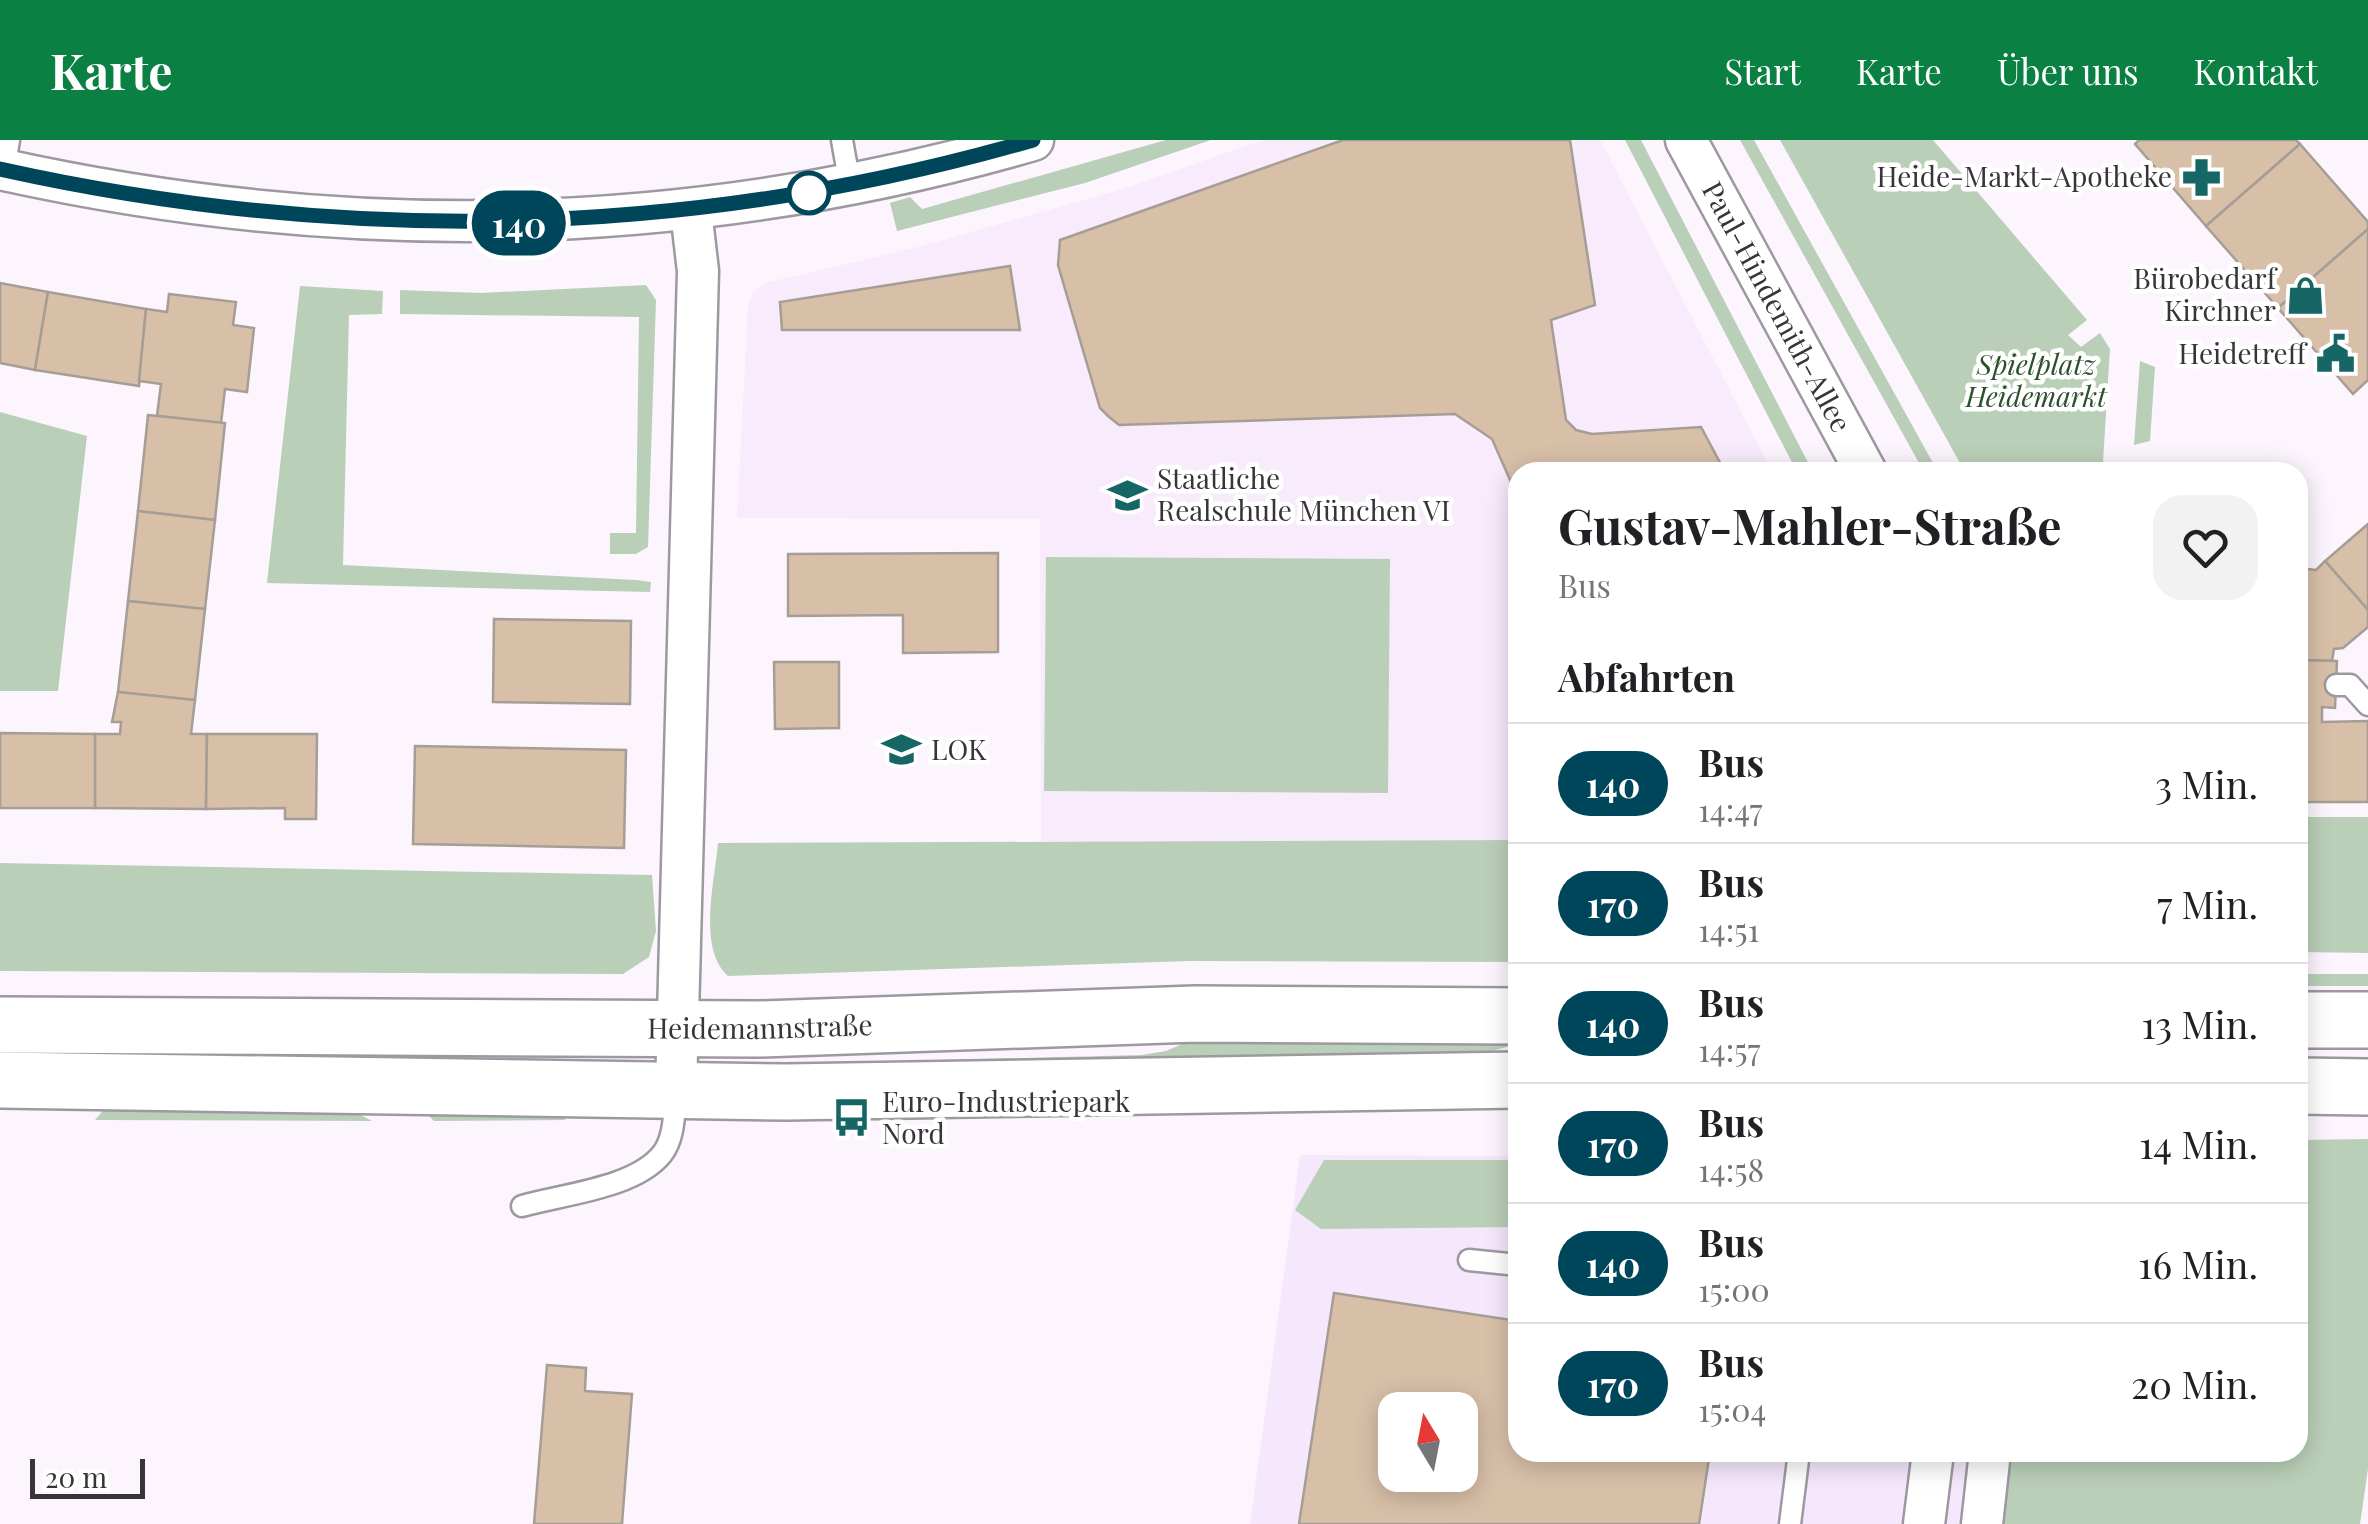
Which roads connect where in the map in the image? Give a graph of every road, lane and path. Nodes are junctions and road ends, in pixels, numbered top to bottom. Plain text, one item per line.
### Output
1 (842, 140) edge
2 (1032, 140) edge
3 (1686, 140) edge
4 (4, 160) edge
5 (850, 185) junction
6 (691, 211) junction
7 (1861, 462) edge
8 (2336, 685) dead end
9 (2368, 705) edge
10 (1508, 1016) edge
11 (2308, 1020) edge
12 (2368, 1020) edge
13 (0, 1025) edge
14 (678, 1028) junction
15 (0, 1080) edge
16 (1508, 1080) edge
17 (2308, 1086) edge
18 (2368, 1087) edge
19 (676, 1090) junction
20 (522, 1206) dead end
21 (1469, 1260) dead end
22 (1508, 1264) edge
23 (1797, 1462) edge
24 (1932, 1462) edge
25 (1989, 1462) edge
26 (1790, 1524) edge
27 (1924, 1524) edge
28 (1982, 1524) edge

1 - 5 lane
2 - 5 street
3 - 7 street, Paul-Hindemith-Allee
4 - 6 street
5 - 6 street
6 - 14 street
8 - 9 lane
10 - 14 main road, Heidemannstraße
11 - 12 main road
13 - 14 main road, Heidemannstraße
14 - 19 street
15 - 19 main road
16 - 19 main road
17 - 18 main road
19 - 20 lane
21 - 22 lane
23 - 26 lane
24 - 27 street
25 - 28 street

